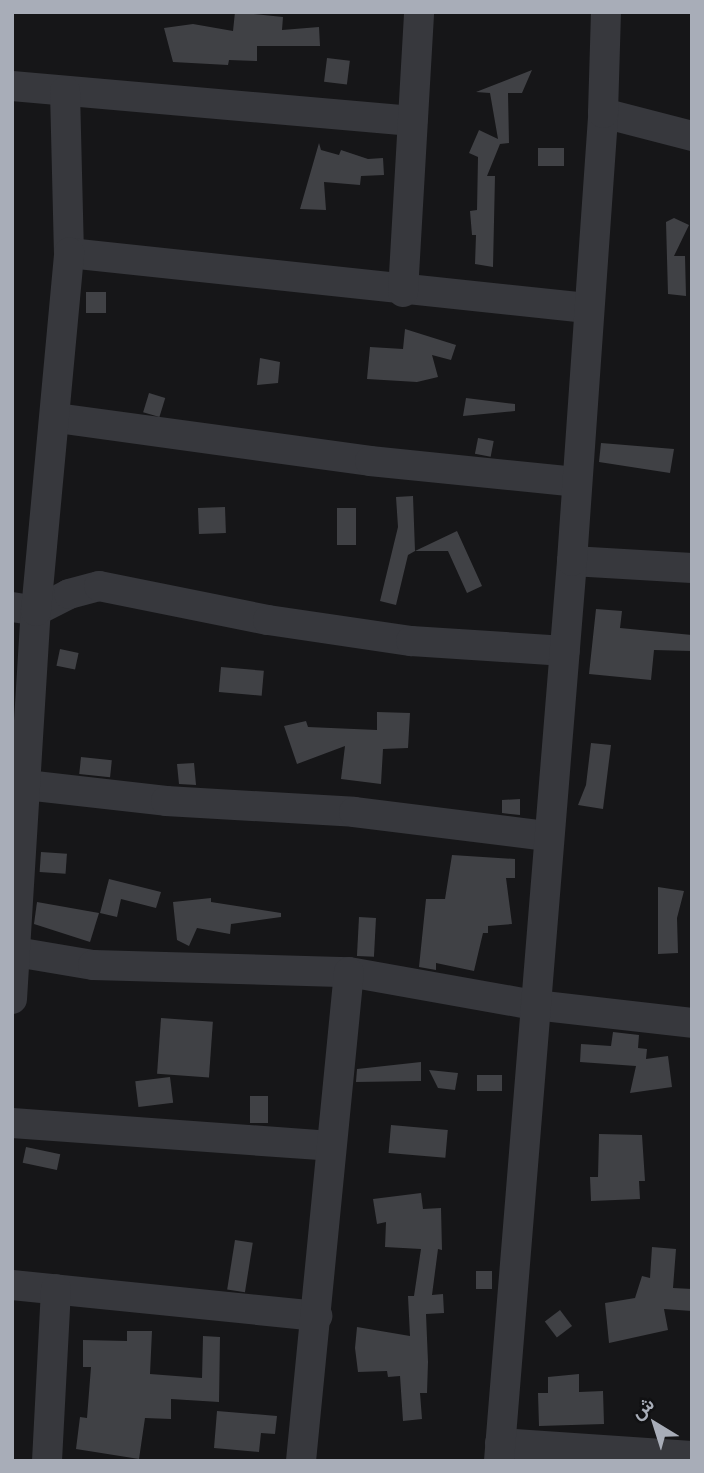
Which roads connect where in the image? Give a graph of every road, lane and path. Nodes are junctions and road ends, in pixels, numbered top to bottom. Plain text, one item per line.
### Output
1 (419, 12) edge
2 (606, 12) edge
3 (12, 86) edge
4 (65, 91) junction
5 (603, 113) junction
6 (412, 121) junction
7 (692, 136) edge
8 (69, 253) junction
9 (403, 292) junction
10 (587, 308) junction
11 (57, 418) junction
12 (576, 482) junction
13 (572, 561) junction
14 (692, 568) edge
15 (24, 609) edge
16 (565, 651) junction
17 (26, 785) junction
18 (546, 836) junction
19 (16, 952) junction
20 (349, 972) junction
21 (12, 999) edge
22 (535, 1005) junction
23 (692, 1023) edge
24 (12, 1123) edge
25 (331, 1146) junction
26 (12, 1285) edge
27 (56, 1289) junction
28 (317, 1315) junction
29 (500, 1452) edge
30 (692, 1456) edge
31 (47, 1461) edge
32 (301, 1461) edge

1 - 6 street
2 - 5 street
3 - 4 street
4 - 6 street
4 - 8 street
5 - 7 street
5 - 10 street
6 - 9 street
8 - 9 street
8 - 11 street
9 - 10 street
10 - 12 street
11 - 12 street
11 - 15 street
12 - 13 street
13 - 14 street
13 - 16 street
15 - 16 street
15 - 17 street
16 - 18 street
17 - 18 street
17 - 19 street
18 - 22 street
19 - 20 street
19 - 21 street
20 - 22 street
20 - 25 street
22 - 23 street
22 - 29 street
24 - 25 street
25 - 28 street
26 - 27 street
27 - 28 street
27 - 31 street
28 - 32 street
29 - 30 street

